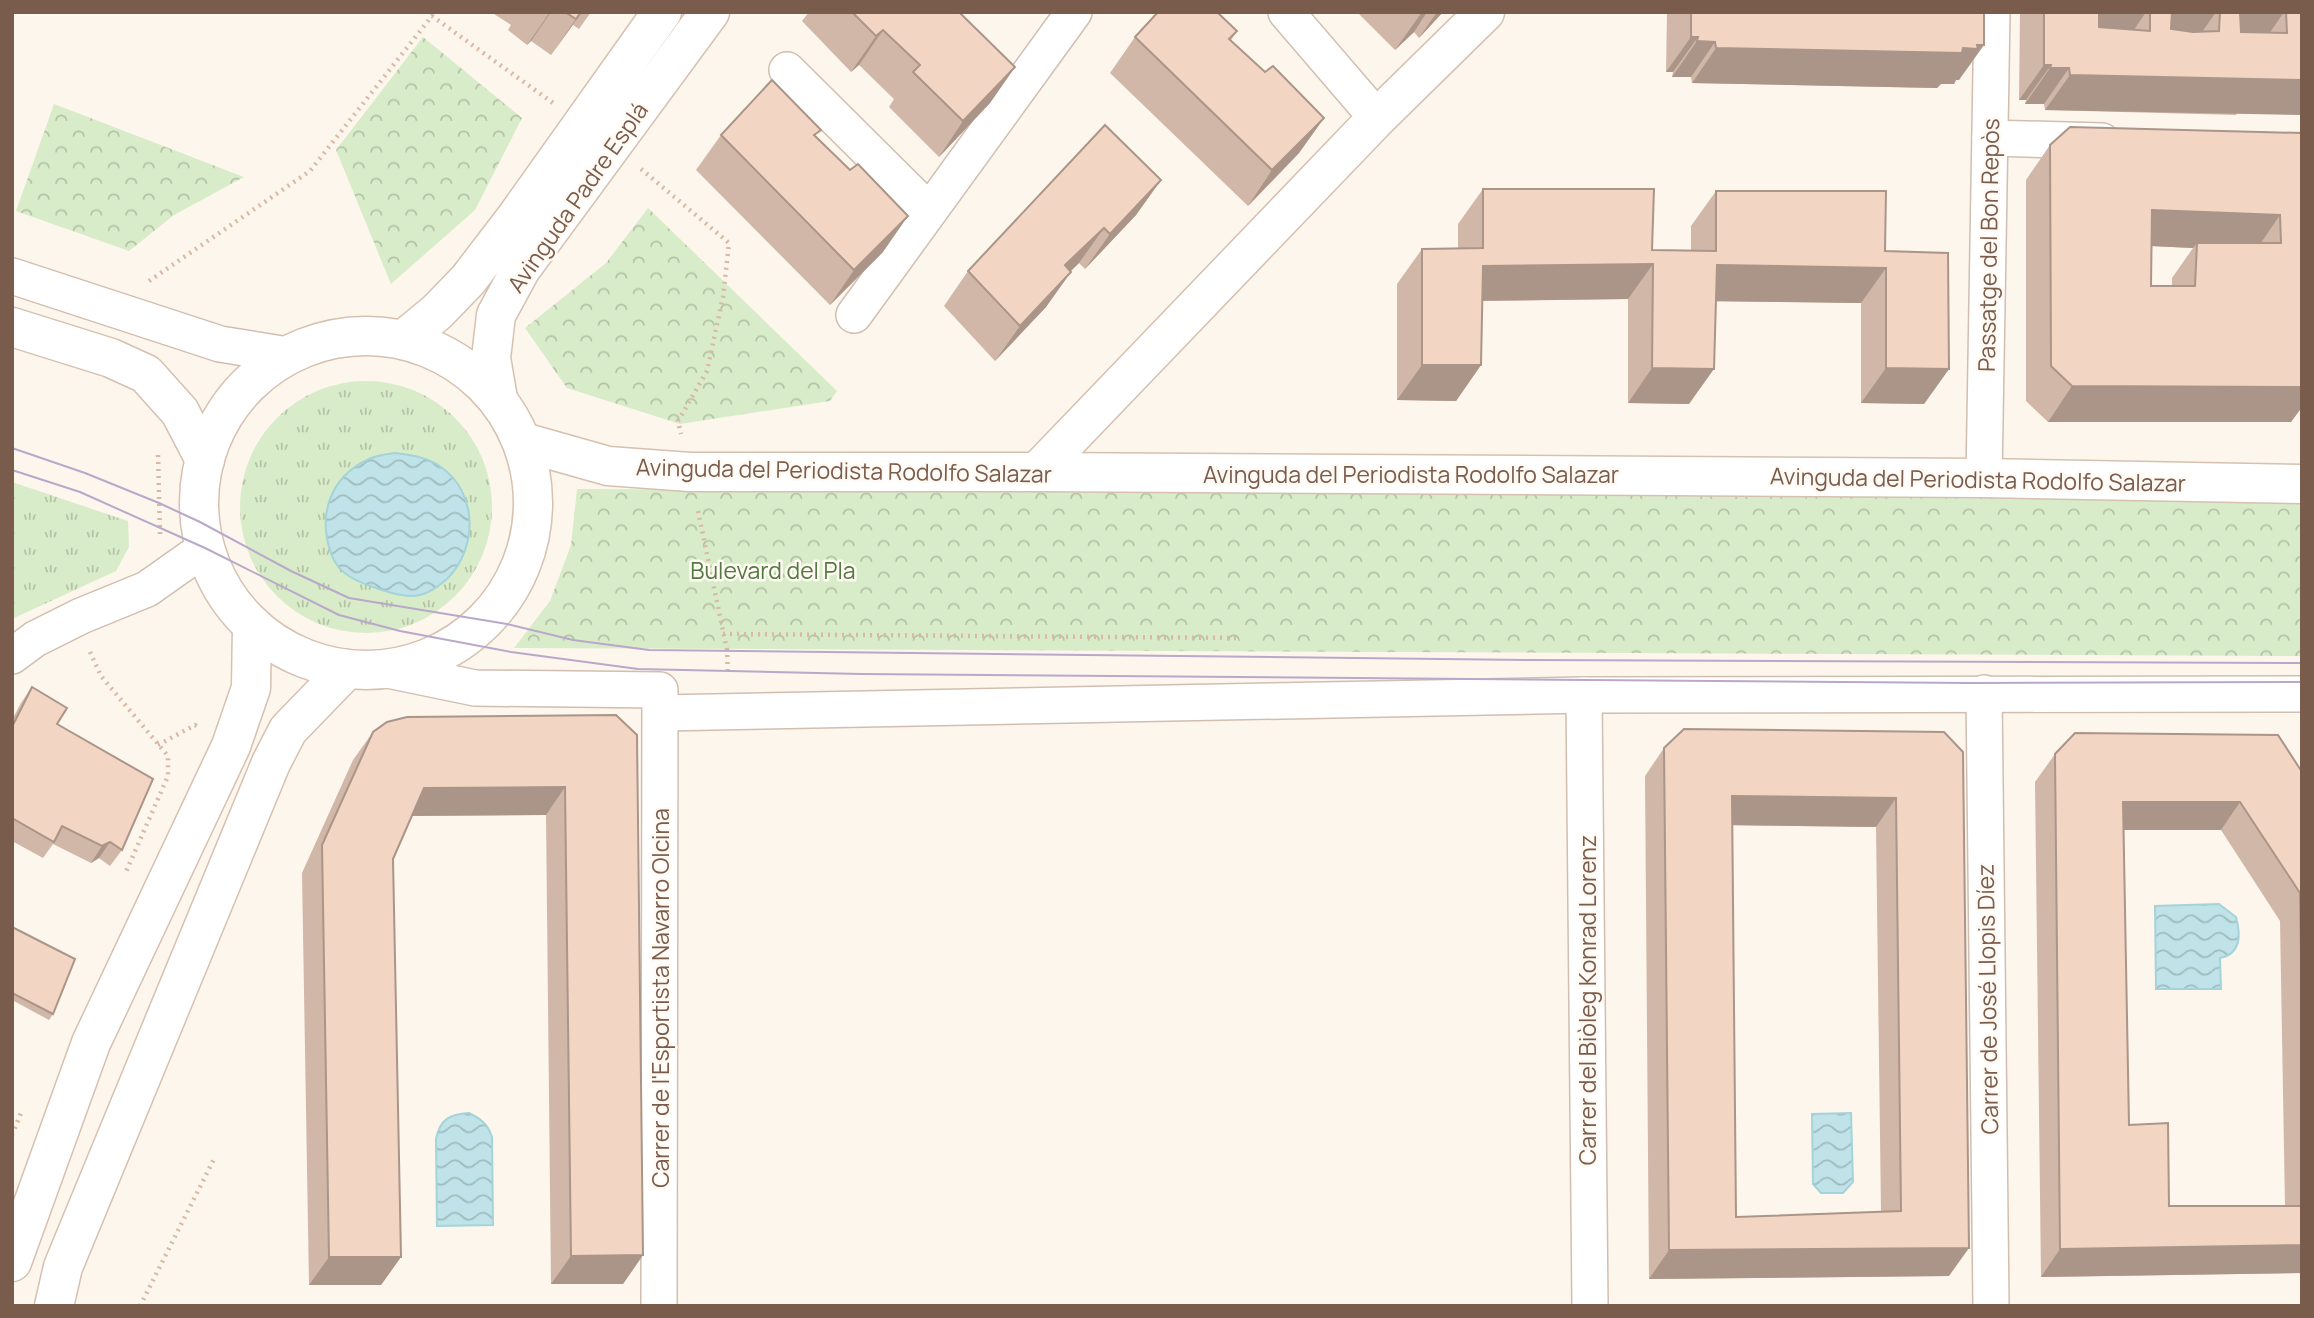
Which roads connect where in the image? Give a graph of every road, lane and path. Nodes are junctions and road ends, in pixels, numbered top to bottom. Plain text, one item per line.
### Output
1 (662, 12) edge
2 (710, 12) edge
3 (1074, 12) edge
4 (1286, 12) edge
5 (1485, 12) edge
6 (1992, 12) edge
7 (787, 70) dead end
8 (1377, 118) junction
9 (598, 134) junction
10 (1990, 138) junction
11 (2139, 141) edge
12 (929, 211) junction
13 (12, 276) edge
14 (128, 314) junction
15 (854, 315) edge
16 (12, 327) edge
17 (403, 340) junction
18 (288, 355) junction
19 (498, 399) junction
20 (523, 442) junction
21 (154, 447) dead end
22 (205, 460) junction
23 (690, 472) junction
24 (1037, 472) junction
25 (1984, 478) junction
26 (2302, 484) edge
27 (161, 544) dead end
28 (205, 548) junction
29 (81, 616) junction
30 (252, 625) junction
31 (723, 634) junction
32 (1240, 638) dead end
33 (12, 656) edge
34 (365, 669) junction
35 (728, 681) dead end
36 (1984, 693) junction
37 (2302, 694) edge
38 (1584, 695) junction
39 (661, 701) junction
40 (123, 878) edge
41 (22, 1111) dead end
42 (12, 1135) edge
43 (214, 1159) dead end
44 (12, 1262) edge
45 (54, 1306) edge
46 (140, 1306) edge
47 (659, 1306) edge
48 (1590, 1306) edge
49 (1991, 1306) edge

1 - 9 street, Avinguda Padre Esplá
2 - 9 street, Avinguda Padre Esplá
3 - 12 street
4 - 8 street
5 - 8 street
6 - 10 street, Passatge del Bon Repòs
7 - 12 street
8 - 24 street
9 - 14 path
9 - 17 street, Avinguda Padre Esplá
9 - 19 street, Avinguda Padre Esplá
9 - 23 path
10 - 11 street
10 - 25 street, Passatge del Bon Repòs
12 - 15 street
13 - 14 street
14 - 18 street
16 - 22 street
17 - 18 street
17 - 19 street
18 - 22 street
19 - 20 street
20 - 23 street, Avinguda del Periodista Rodolfo Salazar
20 - 34 street
21 - 27 path
22 - 28 street
23 - 24 street, Avinguda del Periodista Rodolfo Salazar
23 - 31 path
24 - 25 street, Avinguda del Periodista Rodolfo Salazar
25 - 26 street, Avinguda del Periodista Rodolfo Salazar
28 - 29 street
28 - 30 street
29 - 33 street
29 - 40 path
30 - 34 street
30 - 44 street
31 - 32 path
31 - 35 path
34 - 39 street
34 - 45 street
36 - 37 street
36 - 38 street
36 - 49 street, Carrer de José Llopis Díez
38 - 39 street
38 - 48 street, Carrer del Biòleg Konrad Lorenz
39 - 47 street, Carrer de l'Esportista Navarro Olcina
41 - 42 path
43 - 46 path

